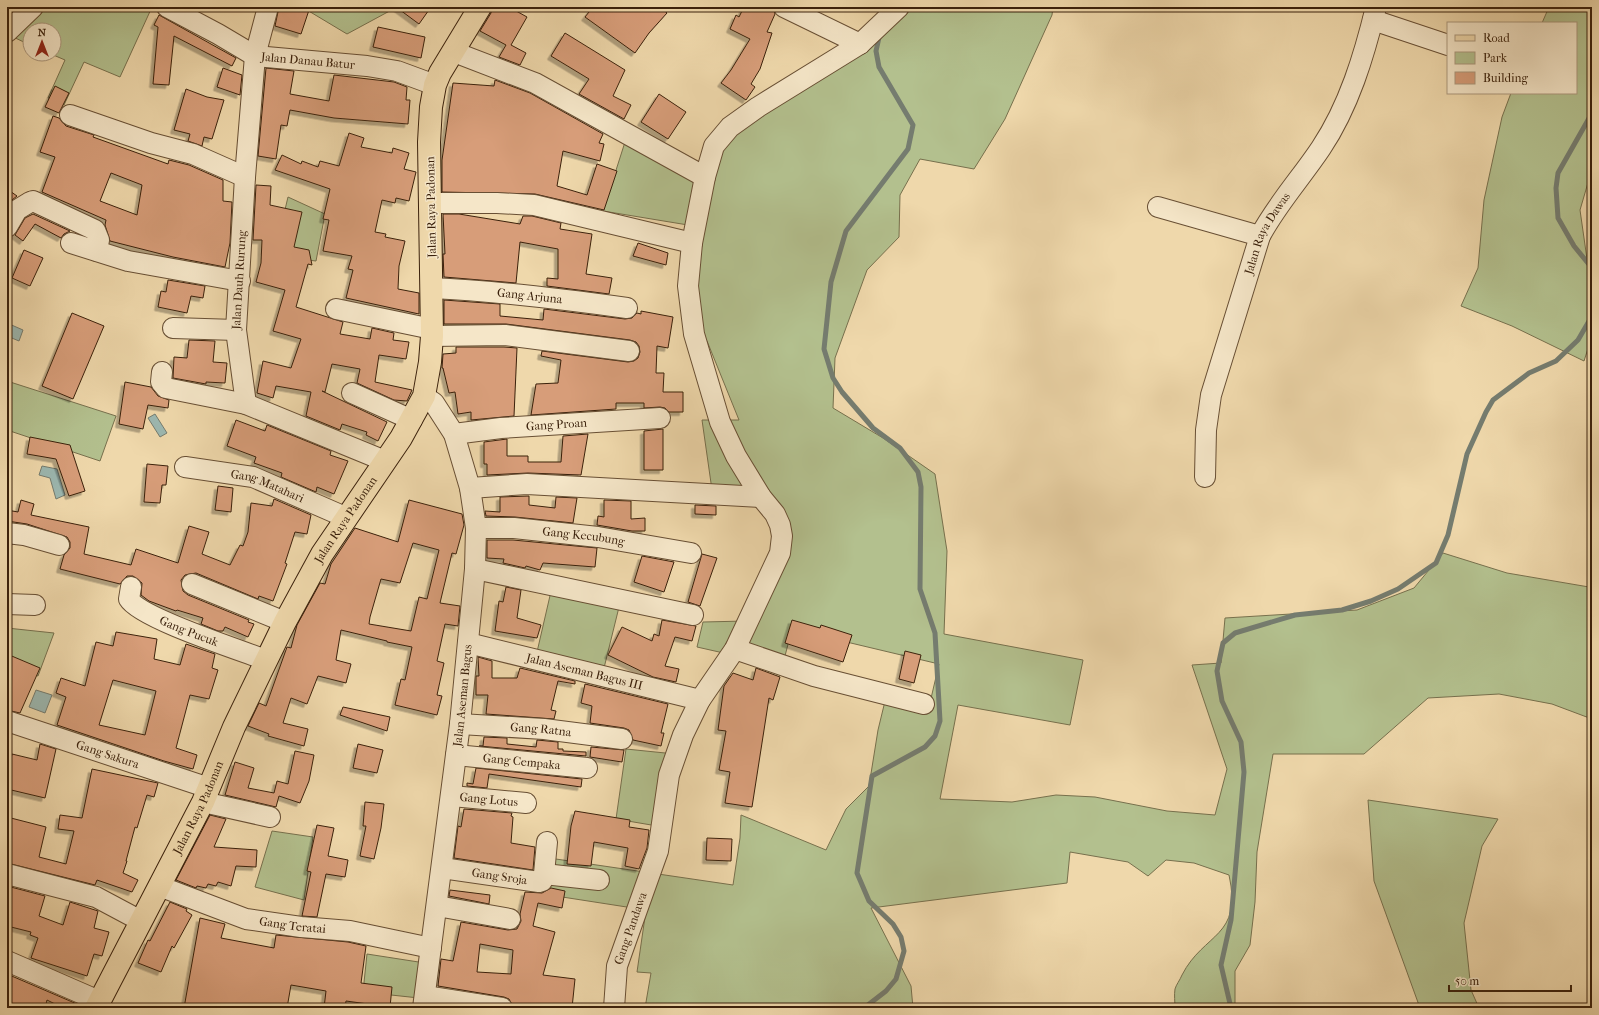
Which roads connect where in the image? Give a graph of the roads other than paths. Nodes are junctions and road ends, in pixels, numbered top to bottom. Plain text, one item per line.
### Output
1 (34, 7) edge
2 (167, 7) edge
3 (268, 7) edge
4 (480, 7) edge
5 (784, 7) edge
6 (899, 7) edge
7 (1375, 13) edge
8 (7, 32) edge
9 (860, 44) junction
10 (1447, 45) edge
11 (454, 52) junction
12 (256, 56) junction
13 (435, 85) junction
14 (70, 115) dead end
15 (245, 177) junction
16 (705, 177) junction
17 (431, 203) junction
18 (1158, 207) dead end
19 (7, 226) edge
20 (1260, 236) junction
21 (71, 243) dead end
22 (692, 243) junction
23 (97, 251) junction
24 (240, 281) junction
25 (432, 288) junction
26 (627, 308) dead end
27 (336, 309) dead end
28 (173, 328) dead end
29 (236, 330) junction
30 (432, 332) junction
31 (629, 351) dead end
32 (162, 372) dead end
33 (352, 393) dead end
34 (424, 396) junction
35 (246, 404) junction
36 (660, 418) dead end
37 (412, 420) junction
38 (454, 434) junction
39 (385, 461) junction
40 (185, 467) dead end
41 (1205, 477) dead end
42 (470, 488) junction
43 (761, 497) junction
44 (345, 517) junction
45 (476, 528) junction
46 (7, 533) edge
47 (59, 545) dead end
48 (691, 553) dead end
49 (476, 569) junction
50 (192, 584) dead end
51 (131, 587) dead end
52 (7, 604) edge
53 (35, 605) dead end
54 (693, 615) dead end
55 (285, 622) junction
56 (468, 643) junction
57 (735, 649) junction
58 (266, 660) junction
59 (700, 700) junction
60 (924, 704) dead end
61 (7, 721) edge
62 (460, 724) junction
63 (622, 739) dead end
64 (456, 755) junction
65 (588, 768) dead end
66 (206, 795) junction
67 (452, 796) junction
68 (526, 804) dead end
69 (270, 817) dead end
70 (547, 842) dead end
71 (442, 868) junction
72 (7, 874) edge
73 (544, 874) junction
74 (599, 880) dead end
75 (159, 886) junction
76 (437, 906) junction
77 (510, 919) dead end
78 (141, 921) junction
79 (431, 948) junction
80 (7, 961) edge
81 (424, 1002) edge
82 (98, 1004) edge
83 (502, 1008) edge
84 (614, 1008) edge

1 - 8 street
2 - 12 street, Jalan Danau Batur
3 - 12 street, Jalan Dauh Rurung
4 - 11 main road, Jalan Raya Padonan
5 - 9 street
6 - 9 street, Gang Pandawa
7 - 10 street
7 - 20 street, Jalan Raya Dawas
9 - 16 street, Gang Pandawa
11 - 13 main road, Jalan Raya Padonan
11 - 16 street
12 - 13 street, Jalan Danau Batur
12 - 15 street, Jalan Dauh Rurung
13 - 17 main road, Jalan Raya Padonan
14 - 15 street
15 - 24 street, Jalan Dauh Rurung
16 - 22 street, Gang Pandawa
17 - 22 street
17 - 25 main road, Jalan Raya Padonan
18 - 20 street
19 - 23 street
20 - 41 street, Jalan Raya Dawas
21 - 23 street
22 - 43 street, Gang Pandawa
23 - 24 street
24 - 29 street, Jalan Dauh Rurung
25 - 26 street, Gang Arjuna
25 - 30 main road, Jalan Raya Padonan
27 - 30 street
28 - 29 street
29 - 35 street, Jalan Dauh Rurung
30 - 31 street
30 - 34 main road, Jalan Raya Padonan
32 - 35 street
33 - 37 street
34 - 37 main road, Jalan Raya Padonan
34 - 38 street, Jalan Aseman Bagus
35 - 39 street
36 - 38 street, Gang Proan
37 - 39 main road, Jalan Raya Padonan
38 - 42 street, Jalan Aseman Bagus
39 - 44 main road, Jalan Raya Padonan
40 - 44 street, Gang Matahari
42 - 43 street
42 - 45 street, Jalan Aseman Bagus
43 - 57 street, Gang Pandawa
44 - 55 main road, Jalan Raya Padonan
45 - 48 street, Gang Kecubung
45 - 49 street, Jalan Aseman Bagus
46 - 47 street
49 - 54 street
49 - 56 street, Jalan Aseman Bagus
50 - 55 street
51 - 58 street, Gang Pucuk
52 - 53 street
55 - 58 main road, Jalan Raya Padonan
56 - 59 street, Jalan Aseman Bagus III
56 - 62 street, Jalan Aseman Bagus
57 - 59 street, Gang Pandawa
57 - 60 street
58 - 66 main road, Jalan Raya Padonan
59 - 84 street, Gang Pandawa
61 - 66 street, Gang Sakura
62 - 63 street, Gang Ratna
62 - 64 street, Jalan Aseman Bagus
64 - 65 street, Gang Cempaka
64 - 67 street, Jalan Aseman Bagus
66 - 69 street, Gang Sakura
66 - 75 main road, Jalan Raya Padonan
67 - 68 street, Gang Lotus
67 - 71 street, Jalan Aseman Bagus
70 - 73 street, Gang Sroja
71 - 73 street, Gang Sroja
71 - 76 street, Jalan Aseman Bagus
72 - 78 street
73 - 74 street
75 - 78 main road, Jalan Raya Padonan
75 - 79 street, Gang Teratai
76 - 77 street
76 - 79 street, Jalan Aseman Bagus
78 - 82 main road, Jalan Raya Padonan
79 - 81 street, Jalan Aseman Bagus
80 - 82 street
81 - 83 street

